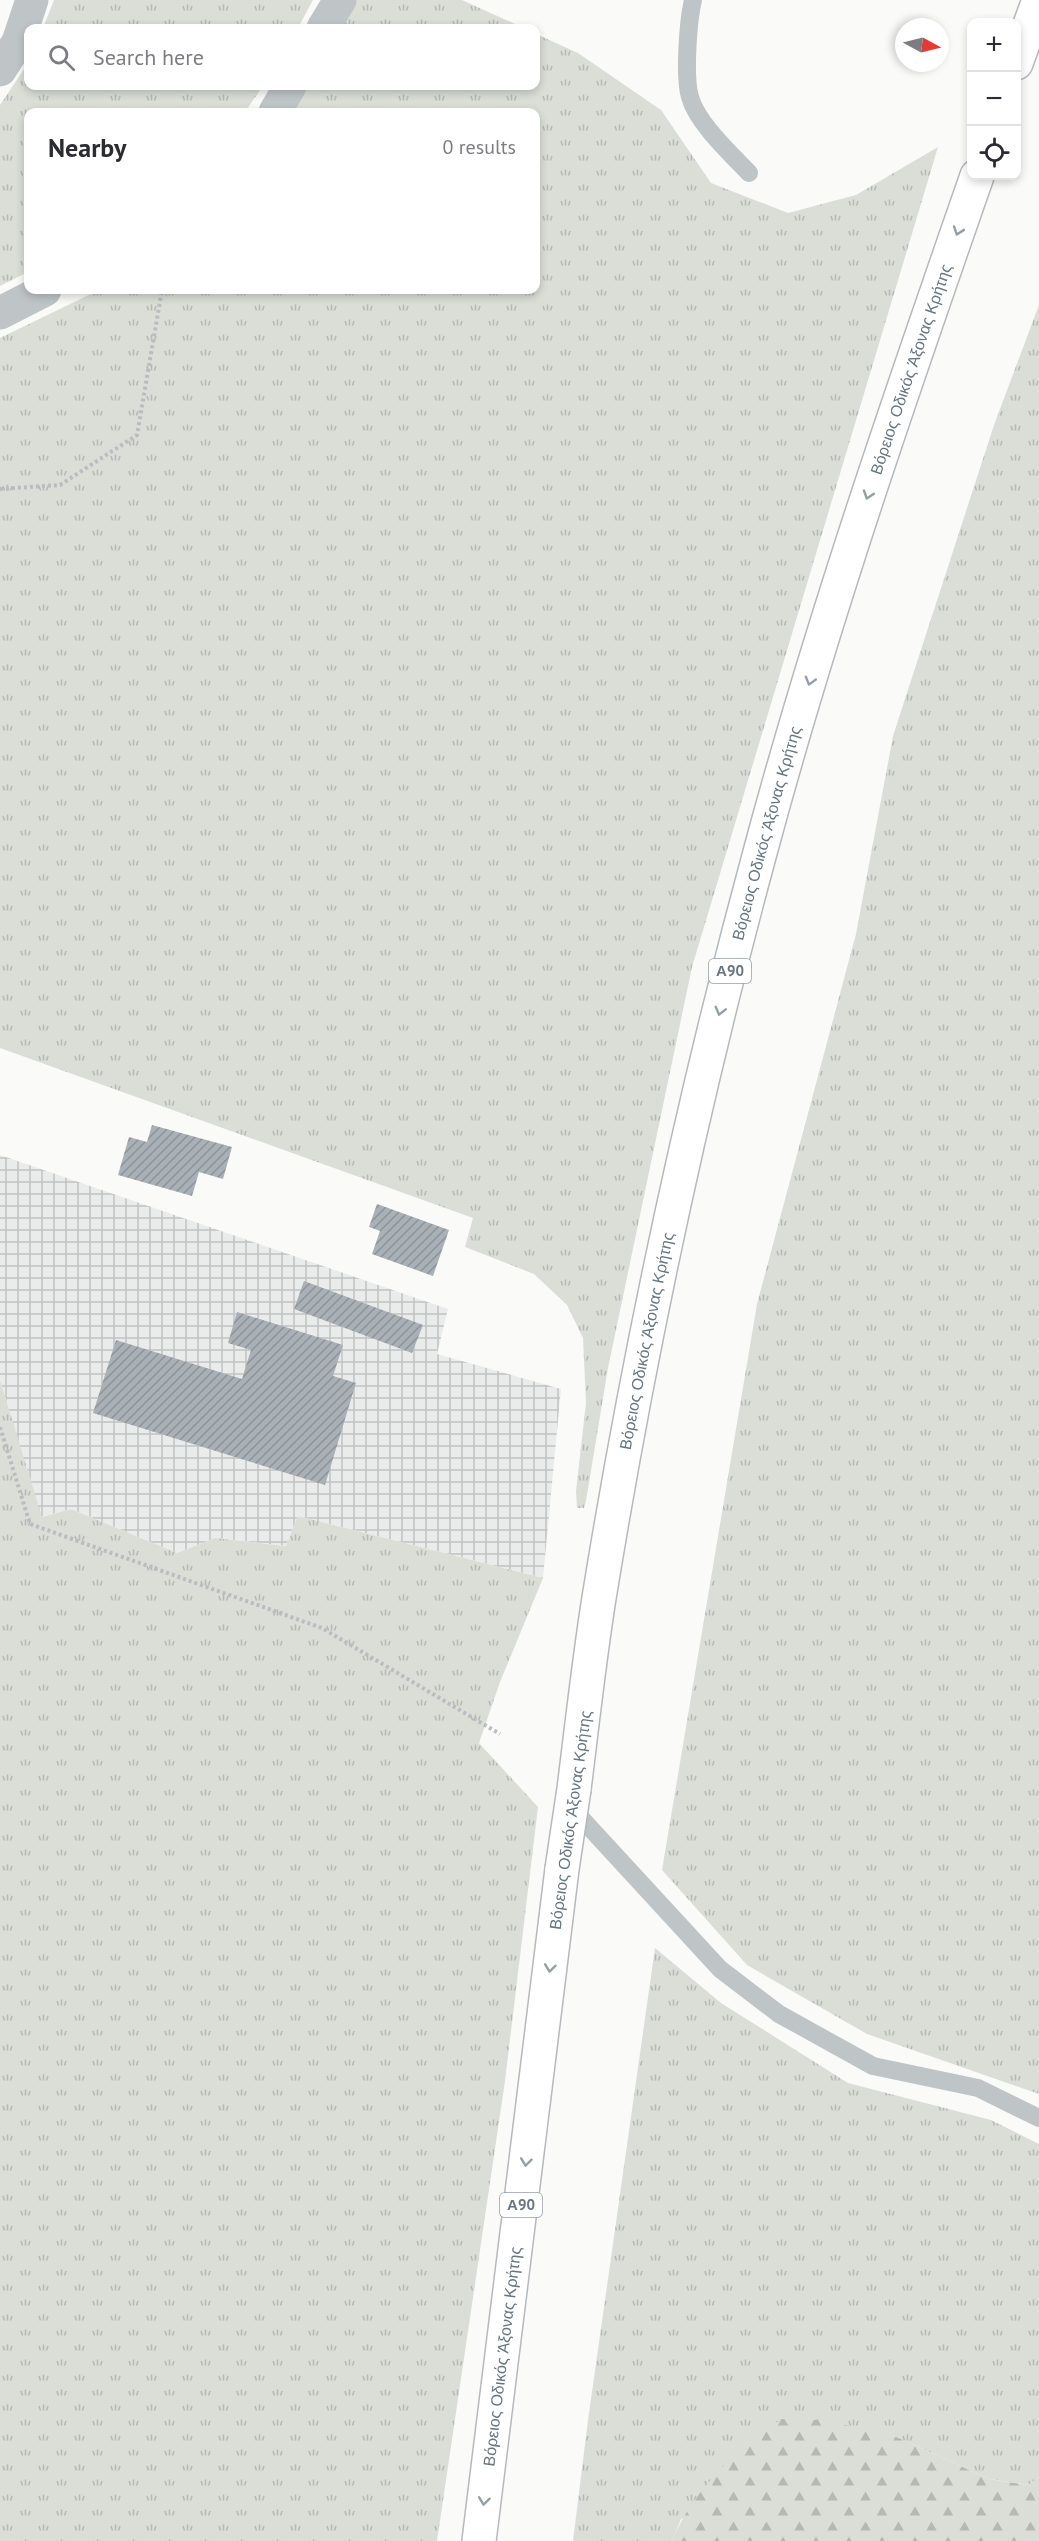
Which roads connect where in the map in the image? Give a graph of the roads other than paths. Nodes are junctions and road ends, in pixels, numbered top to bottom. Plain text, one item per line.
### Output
1 (32, 0) edge
2 (340, 0) edge
3 (693, 0) edge
4 (1039, 0) edge
5 (325, 24) edge
6 (1021, 52) edge
7 (0, 70) edge
8 (288, 90) edge
9 (277, 108) edge
10 (749, 173) dead end
11 (976, 180) edge
12 (37, 294) edge
13 (0, 313) edge
14 (569, 1794) junction
15 (1039, 2118) edge
16 (479, 2541) edge

1 - 7 street
2 - 5 street
3 - 10 lane
4 - 6 highway
8 - 9 street
11 -> 14 highway, Βόρειος Οδικός Άξονας Κρήτης / Α90
12 - 13 street
14 - 15 lane
14 -> 16 highway, Βόρειος Οδικός Άξονας Κρήτης / Α90, bridge

